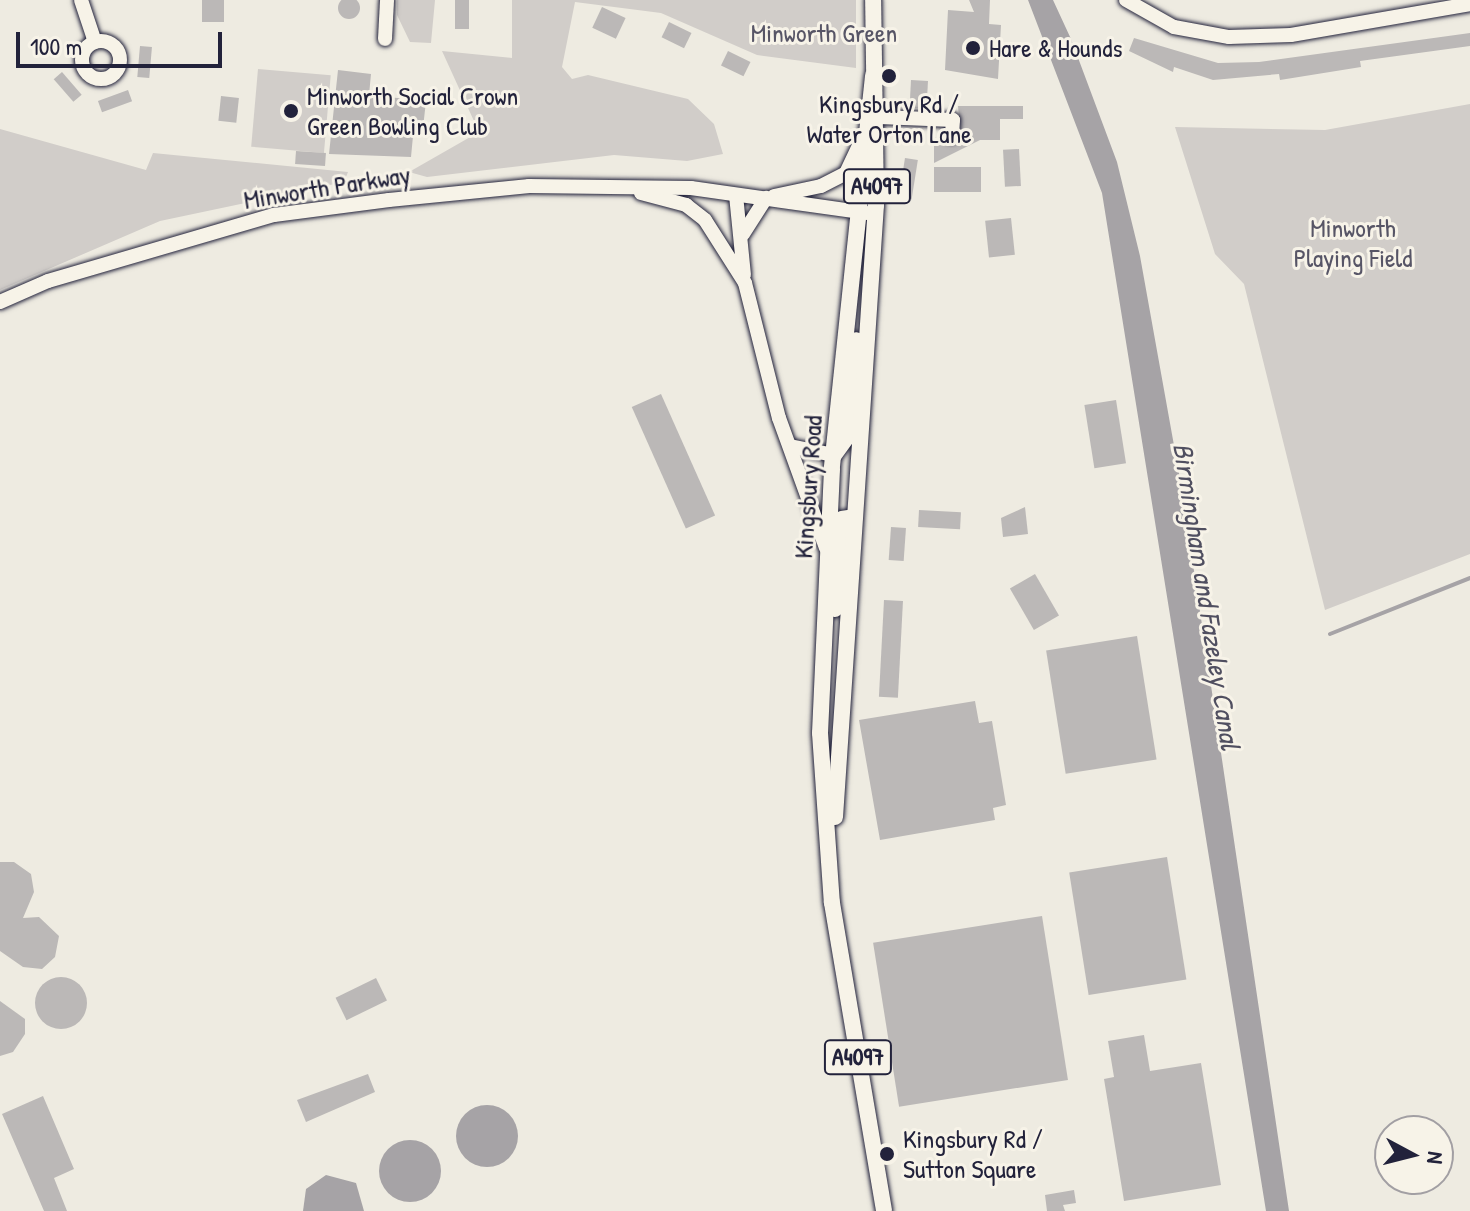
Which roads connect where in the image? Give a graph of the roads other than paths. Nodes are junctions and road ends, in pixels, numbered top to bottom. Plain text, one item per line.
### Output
1 (81, 0) edge
2 (387, 0) edge
3 (873, 0) edge
4 (1126, 0) edge
5 (1470, 4) edge
6 (385, 39) dead end
7 (95, 42) dead end
8 (873, 76) junction
9 (879, 117) junction
10 (864, 135) junction
11 (952, 136) dead end
12 (625, 188) junction
13 (736, 195) junction
14 (766, 198) junction
15 (857, 211) junction
16 (876, 214) junction
17 (741, 241) junction
18 (745, 283) junction
19 (870, 296) junction
20 (0, 302) edge
21 (790, 446) junction
22 (834, 455) junction
23 (831, 487) junction
24 (855, 517) junction
25 (827, 551) junction
26 (820, 733) junction
27 (832, 903) junction
28 (884, 1211) edge

1 - 7 street
2 - 6 street
3 - 8 main road, Kingsbury Road / A4097
4 - 5 street
8 - 9 main road, Kingsbury Road / A4097
8 - 10 main road, Kingsbury Road / A4097
9 - 11 street
9 - 16 main road, Kingsbury Road / A4097
10 - 14 street, Minworth Parkway
10 - 15 main road, Kingsbury Road / A4097
12 - 13 street, Minworth Parkway
12 - 18 street, Minworth Parkway
12 - 20 street, Minworth Parkway
13 - 14 street, Minworth Parkway
13 - 17 street
14 - 15 street, Minworth Parkway
14 - 17 street
15 - 16 street, Minworth Parkway
15 - 22 main road, Kingsbury Road / A4097
16 - 19 main road, Kingsbury Road / A4097
17 - 18 street
18 - 21 street, Minworth Parkway
19 - 22 main road
19 - 24 main road, Kingsbury Road / A4097
21 - 22 street
21 - 25 street, Minworth Parkway
22 - 23 main road, Kingsbury Road / A4097
23 - 24 main road
23 - 25 main road, Kingsbury Road / A4097
24 - 26 main road
24 - 27 main road, Kingsbury Road / A4097
25 - 26 main road, Kingsbury Road / A4097
26 - 27 main road, Kingsbury Road / A4097
27 - 28 main road, Kingsbury Road / A4097

